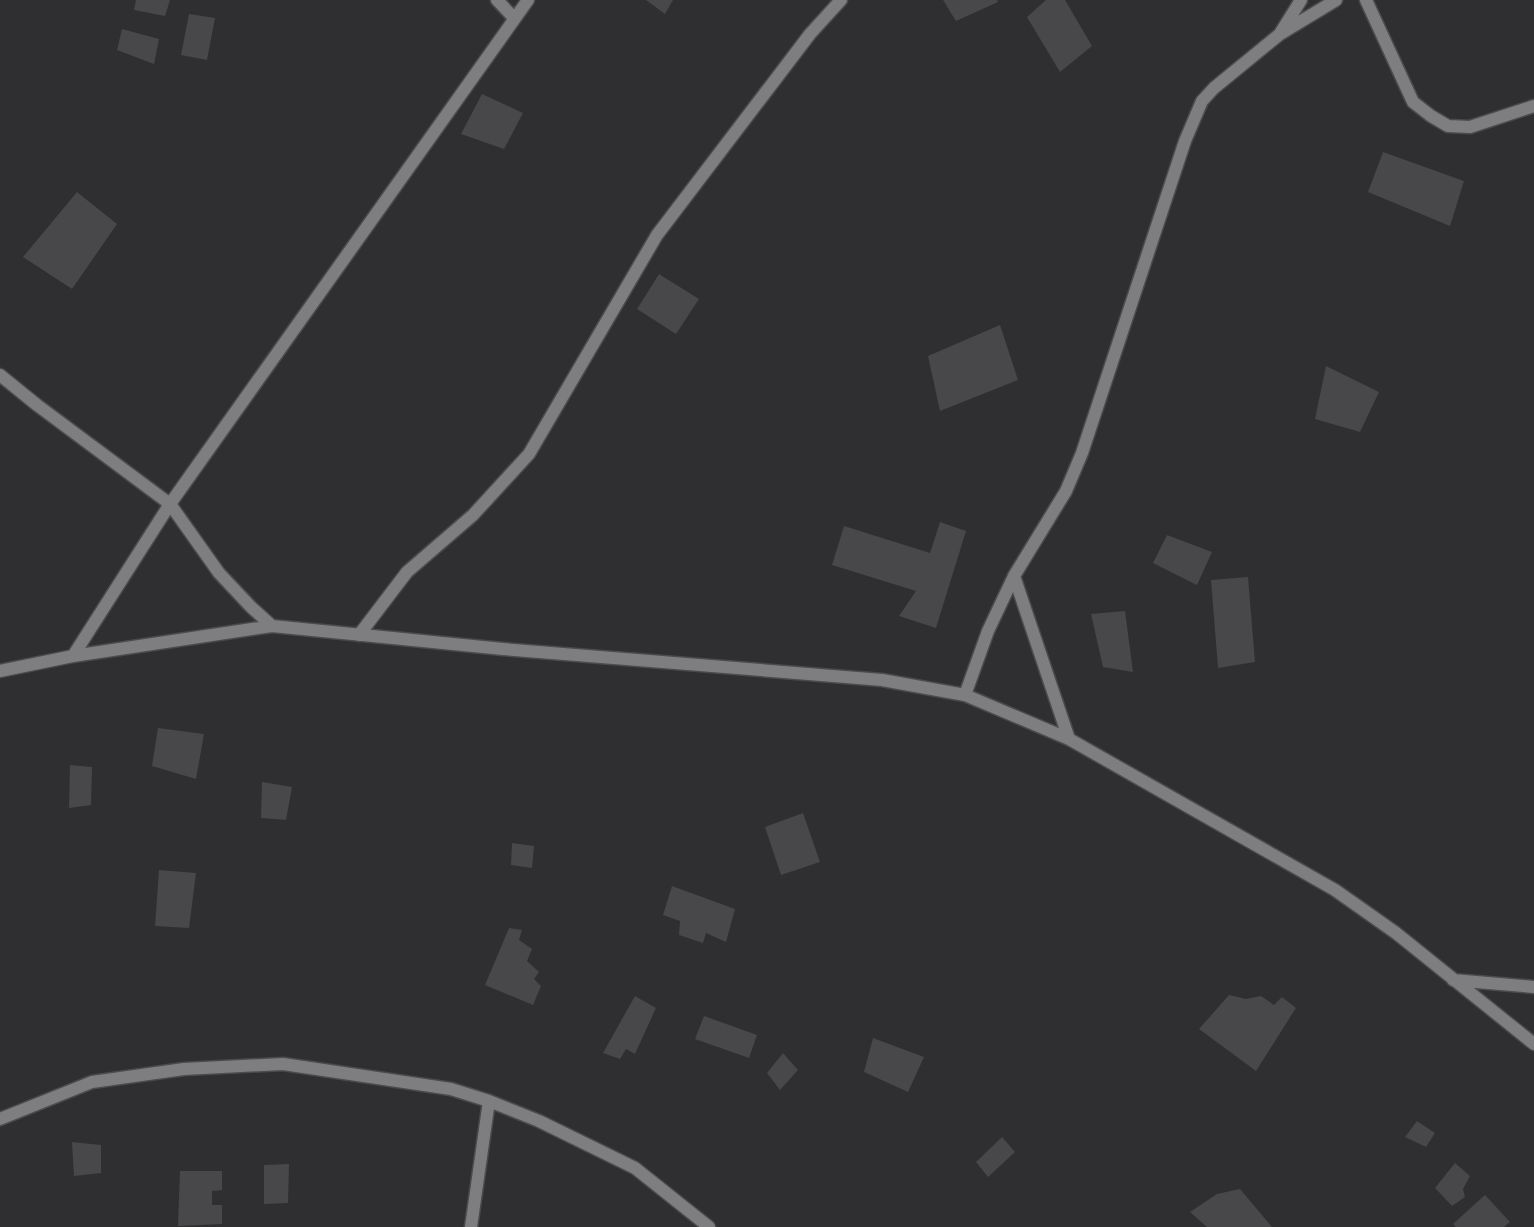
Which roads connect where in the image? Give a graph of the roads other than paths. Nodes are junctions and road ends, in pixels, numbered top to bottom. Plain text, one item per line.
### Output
1 (498, 0) edge
2 (528, 0) edge
3 (841, 0) edge
4 (1301, 0) edge
5 (1336, 0) edge
6 (1366, 0) edge
7 (514, 18) junction
8 (1280, 34) junction
9 (1534, 106) edge
10 (0, 375) edge
11 (170, 504) junction
12 (1014, 576) junction
13 (272, 626) junction
14 (359, 635) junction
15 (73, 656) junction
16 (0, 671) edge
17 (964, 695) junction
18 (1069, 739) junction
19 (1453, 980) junction
20 (1534, 987) edge
21 (1534, 1044) edge
22 (489, 1102) junction
23 (0, 1119) edge
24 (699, 1222) edge
25 (471, 1227) edge
26 (709, 1227) edge

1 - 7 street
2 - 7 street
3 - 14 street
4 - 8 street
5 - 8 street
6 - 9 street
7 - 11 street
8 - 12 street
10 - 11 street
11 - 13 street
11 - 15 street
12 - 17 street
12 - 18 street
13 - 14 street
13 - 15 street
14 - 17 street
15 - 16 street
17 - 18 street
18 - 19 street
19 - 20 street
19 - 21 street
22 - 23 street
22 - 24 street
22 - 25 street
24 - 26 street

